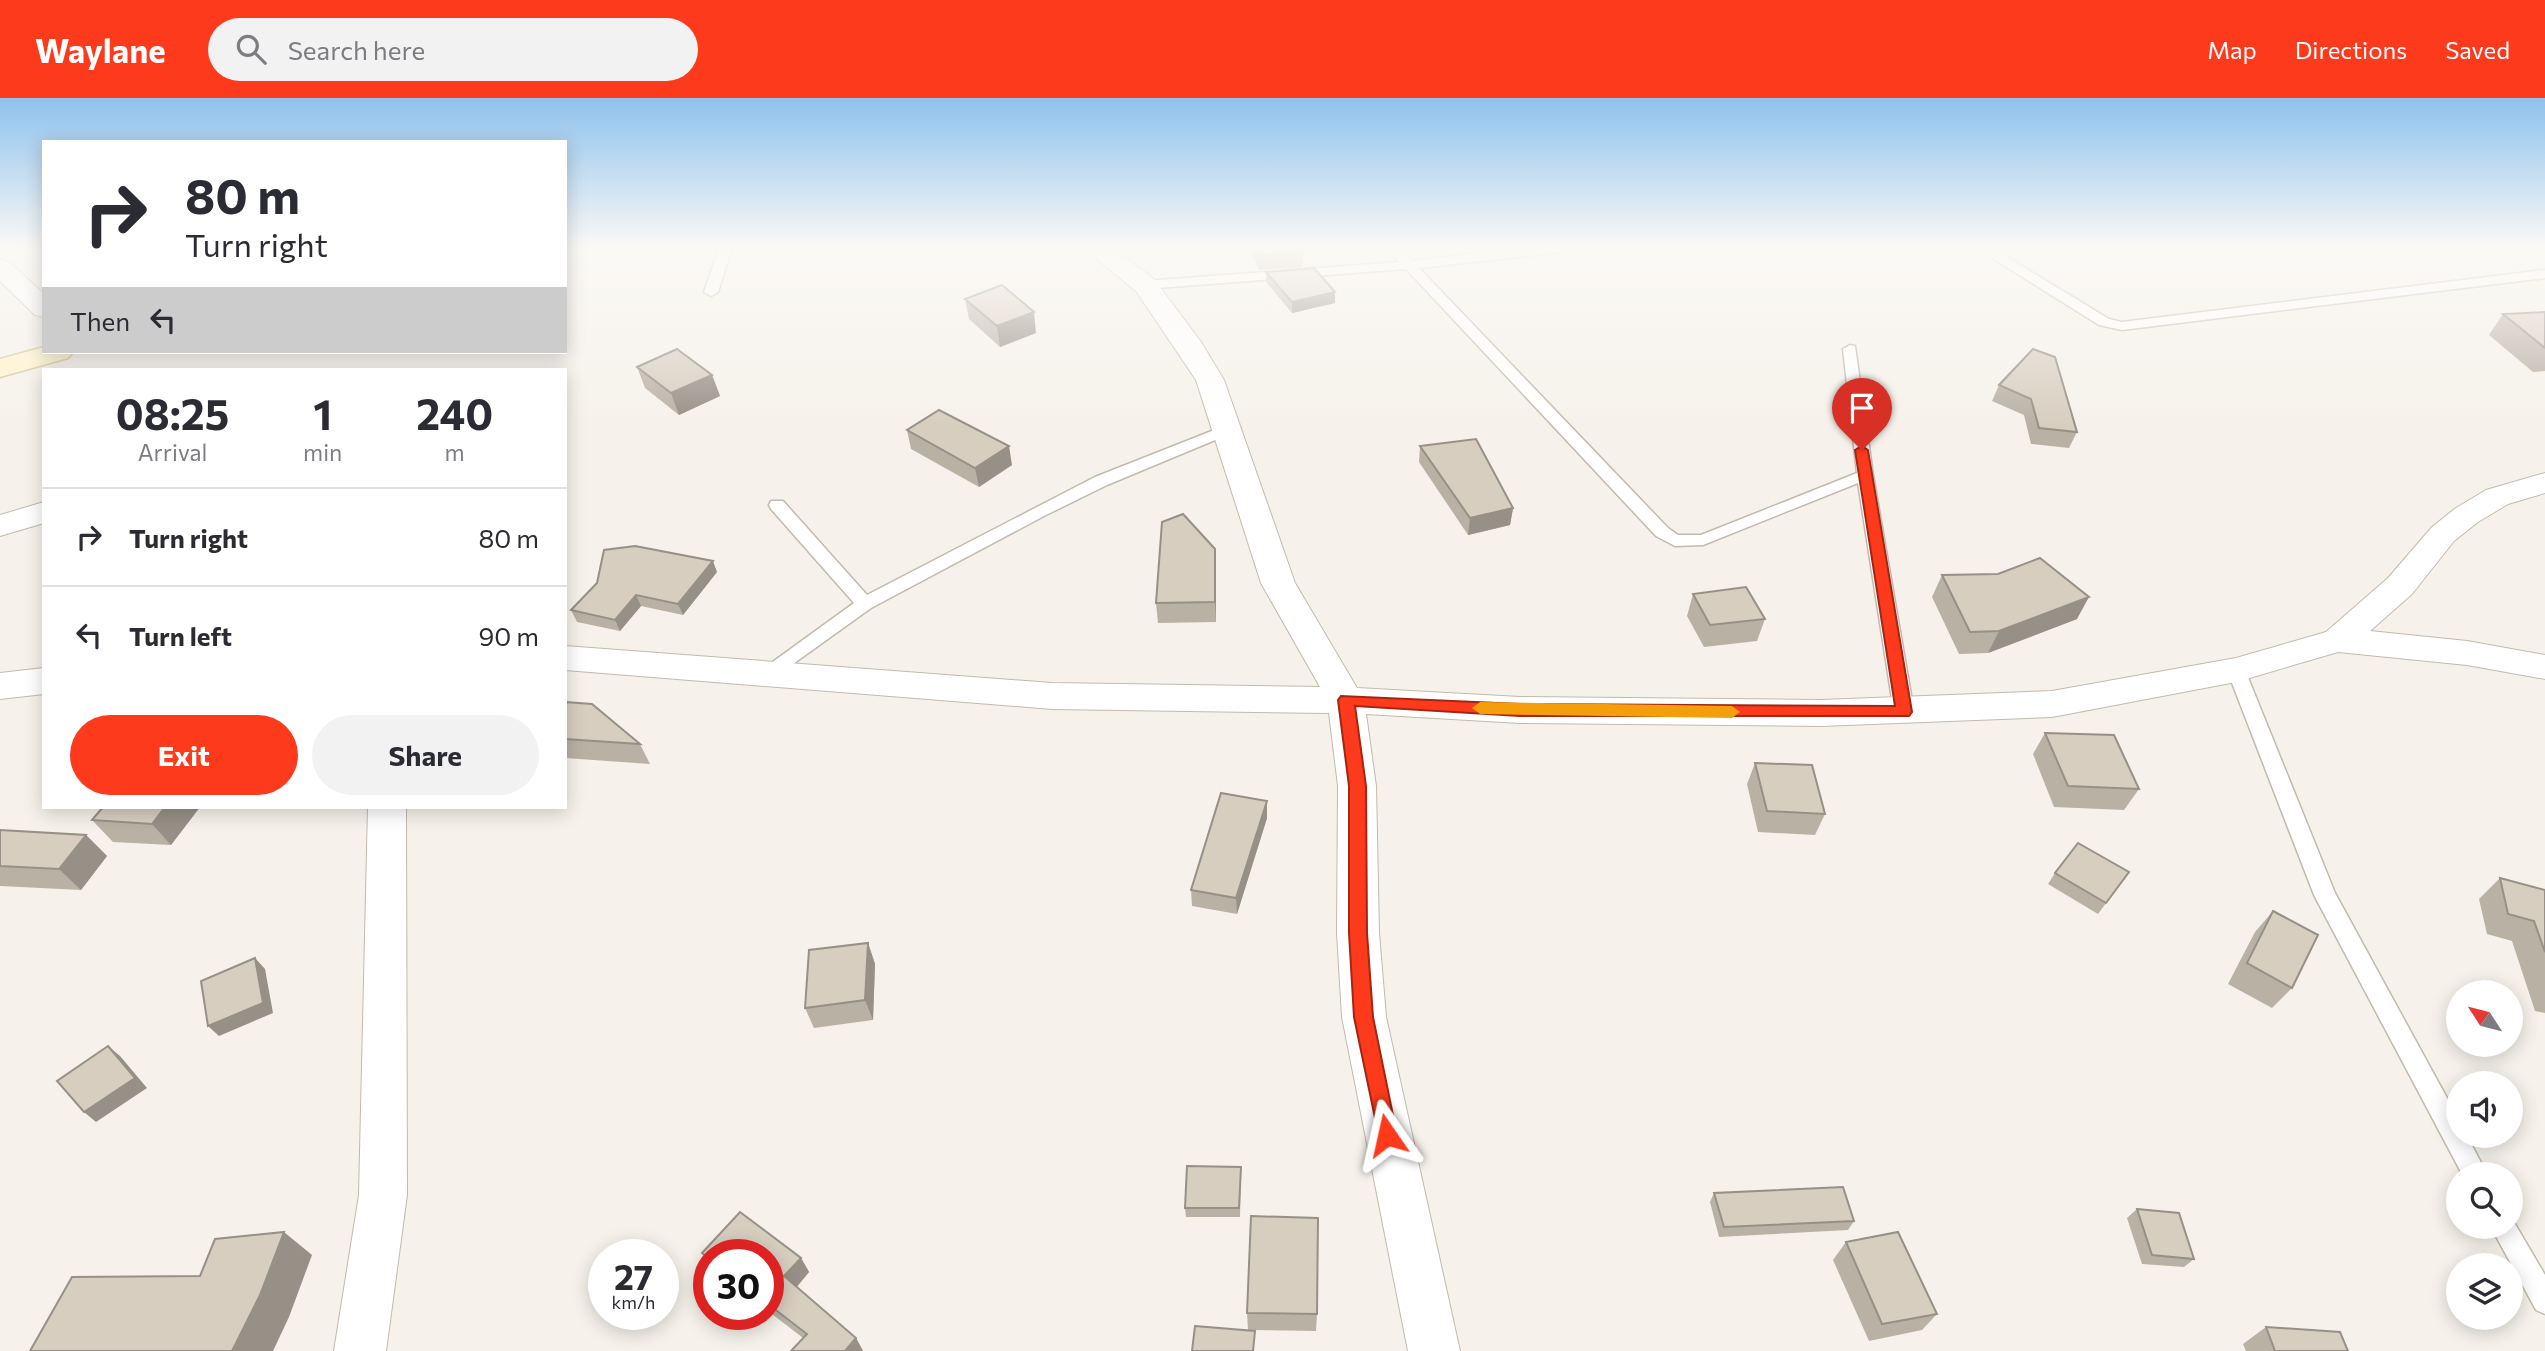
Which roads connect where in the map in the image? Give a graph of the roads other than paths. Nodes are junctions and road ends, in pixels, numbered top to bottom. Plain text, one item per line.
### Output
1 (1160, 306) edge
2 (1448, 306) edge
3 (2078, 306) edge
4 (2281, 306) edge
5 (1850, 349) dead end
6 (51, 354) edge
7 (0, 368) edge
8 (1227, 430) junction
9 (1865, 475) junction
10 (2545, 484) edge
11 (777, 505) dead end
12 (42, 513) edge
13 (0, 526) edge
14 (865, 604) junction
15 (2339, 640) junction
16 (567, 658) edge
17 (2545, 667) edge
18 (2236, 670) junction
19 (765, 674) junction
20 (42, 681) edge
21 (0, 686) edge
22 (1346, 700) junction
23 (1904, 712) junction
24 (387, 809) edge
25 (2469, 1162) edge
26 (2511, 1239) edge
27 (2545, 1301) edge
28 (360, 1351) edge
29 (1434, 1351) edge

1 - 8 street
2 - 9 lane
3 - 4 lane
5 - 9 lane
6 - 7 main road
8 - 14 lane
8 - 22 street
9 - 23 lane
10 - 15 street
11 - 14 lane
12 - 13 street
14 - 19 lane
15 - 17 street
15 - 18 street
16 - 19 street
18 - 23 street
18 - 25 lane
19 - 22 street
20 - 21 street
22 - 23 street
22 - 29 street
24 - 28 street
26 - 27 lane

